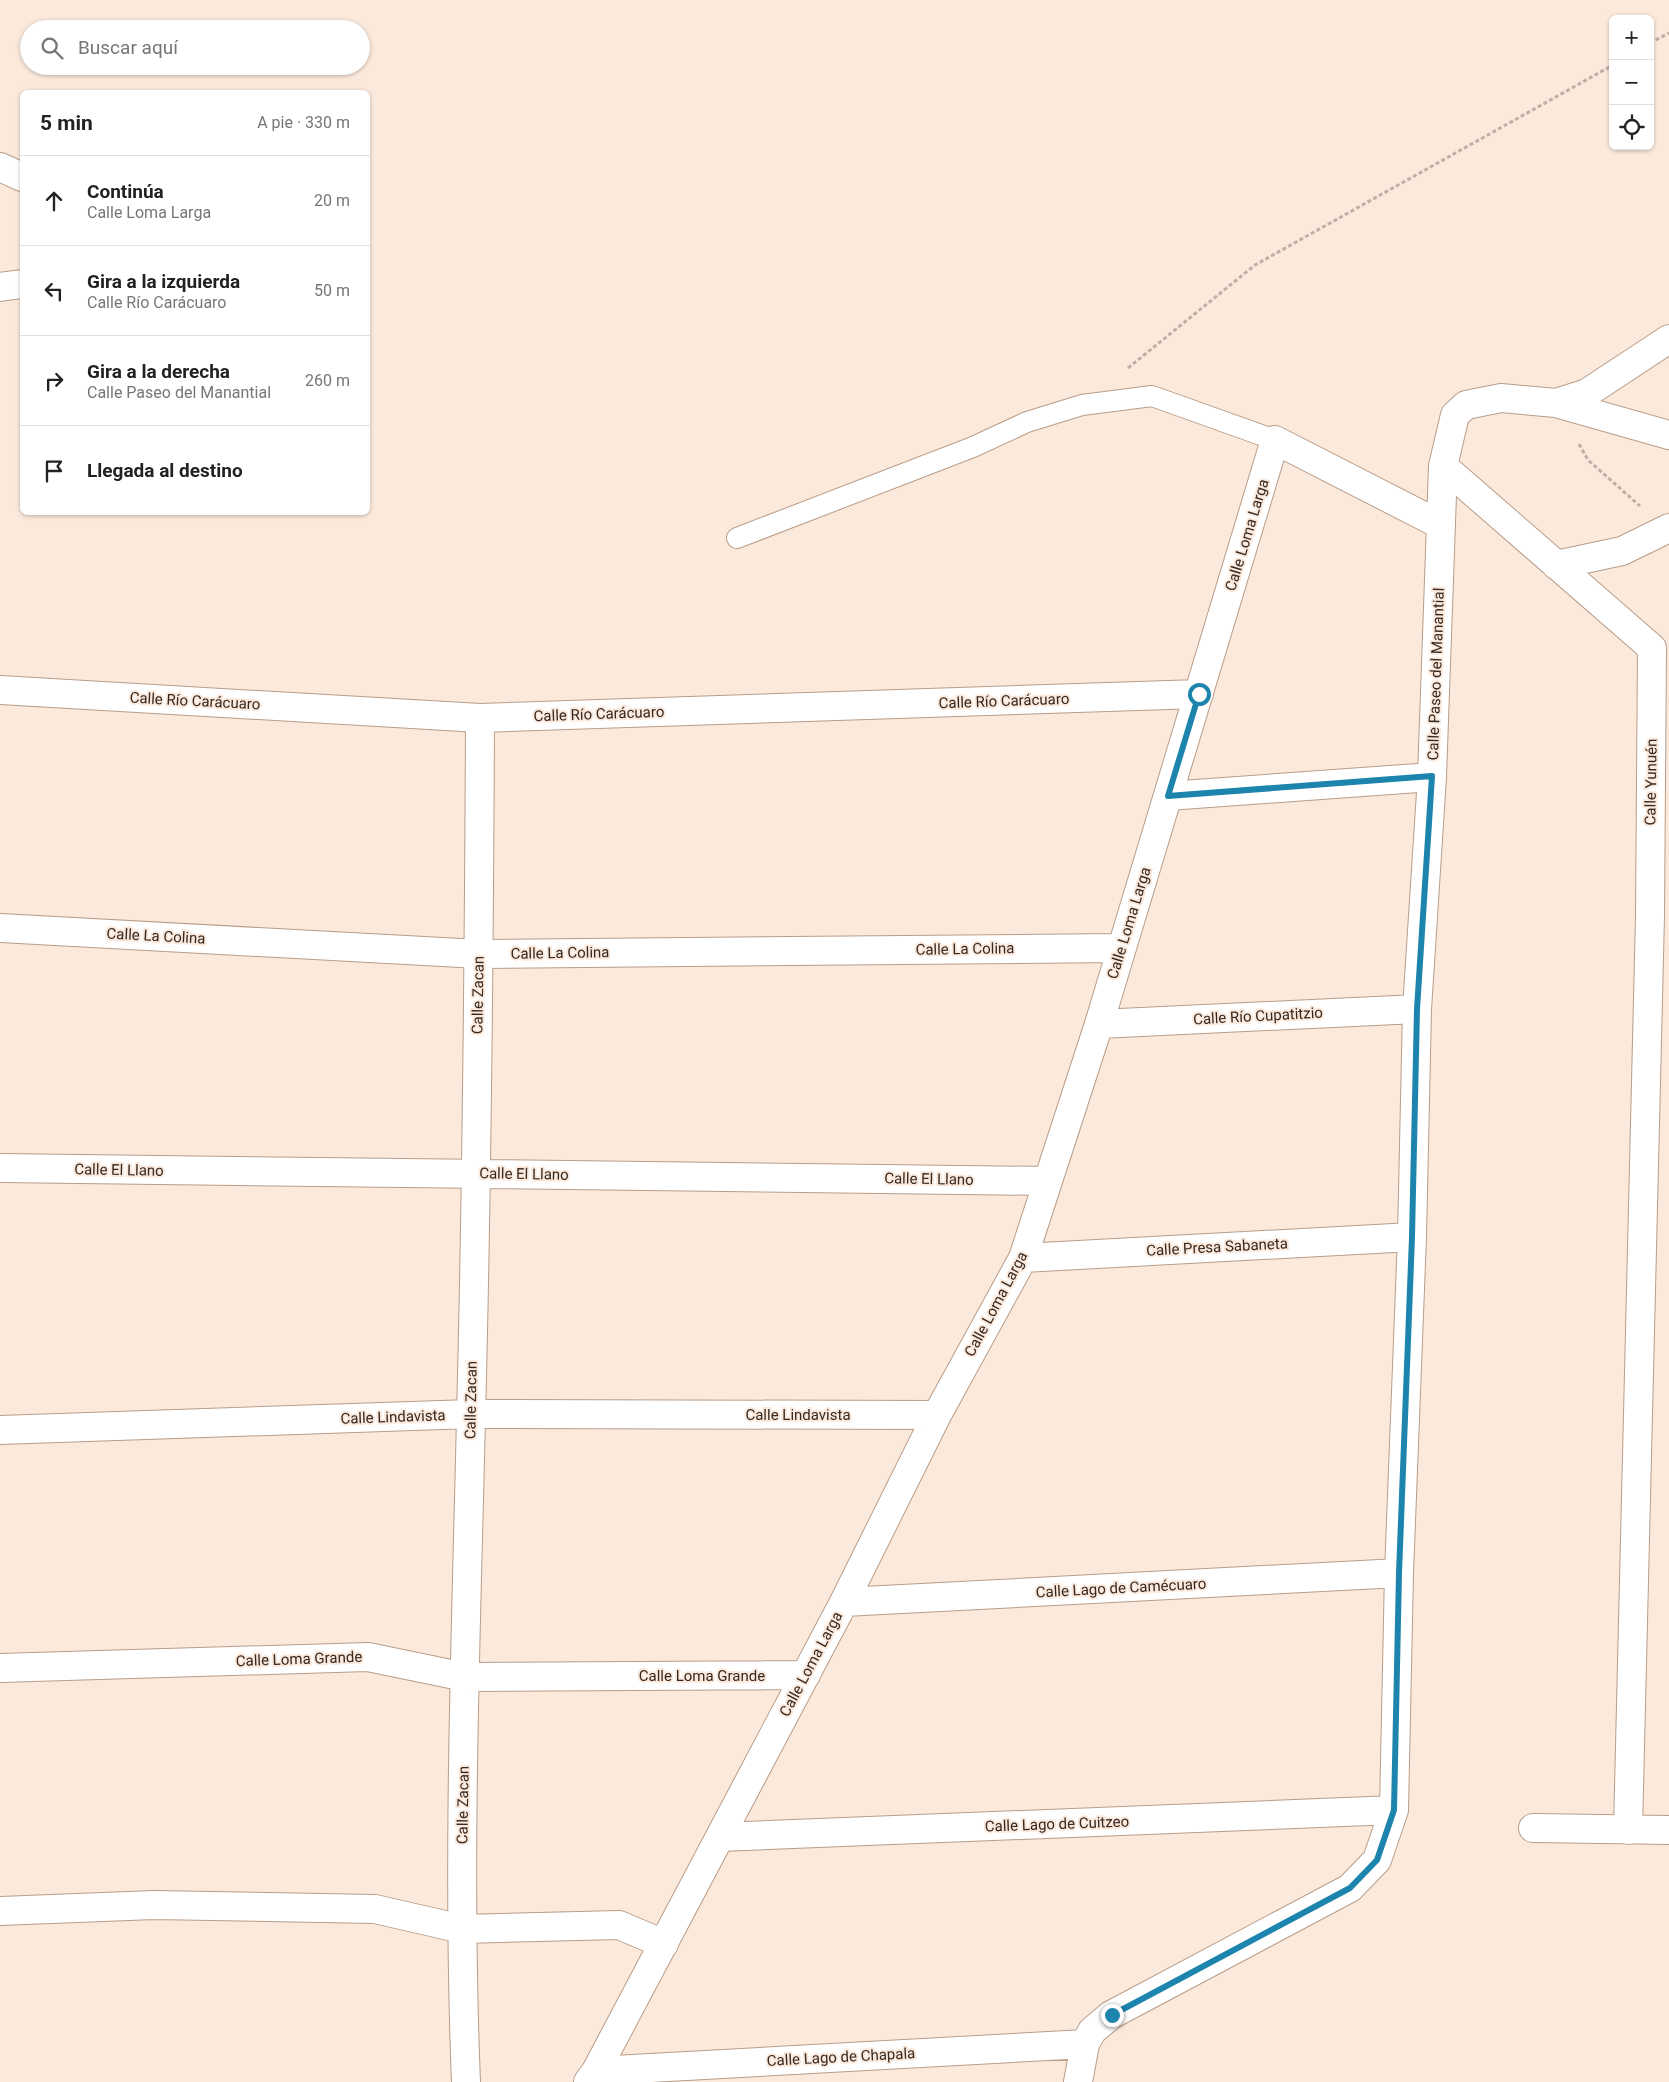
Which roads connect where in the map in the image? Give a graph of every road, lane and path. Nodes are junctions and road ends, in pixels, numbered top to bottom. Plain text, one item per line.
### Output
1 (1669, 33) edge
2 (1654, 42) edge
3 (1609, 67) edge
4 (0, 168) edge
5 (20, 176) edge
6 (20, 284) edge
7 (0, 287) edge
8 (1669, 339) edge
9 (1128, 368) dead end
10 (1556, 403) junction
11 (1669, 435) edge
12 (1275, 440) junction
13 (1442, 466) junction
14 (1442, 525) junction
15 (1667, 528) edge
16 (737, 538) dead end
17 (1556, 565) junction
18 (0, 690) edge
19 (1199, 694) junction
20 (480, 718) junction
21 (1660, 749) edge
22 (1432, 776) junction
23 (1168, 796) junction
24 (1659, 924) edge
25 (0, 928) edge
26 (1121, 948) junction
27 (479, 954) junction
28 (1417, 1009) junction
29 (1099, 1024) junction
30 (0, 1168) edge
31 (476, 1173) junction
32 (1048, 1181) junction
33 (1412, 1237) junction
34 (1023, 1258) junction
35 (471, 1414) junction
36 (937, 1415) junction
37 (0, 1430) edge
38 (1399, 1573) junction
39 (844, 1602) junction
40 (0, 1668) edge
41 (806, 1675) junction
42 (464, 1677) junction
43 (1394, 1810) junction
44 (1533, 1828) dead end
45 (1628, 1830) junction
46 (1669, 1830) edge
47 (720, 1838) junction
48 (0, 1911) edge
49 (462, 1929) junction
50 (664, 1944) junction
51 (1085, 2044) junction
52 (592, 2077) edge
53 (466, 2082) edge
54 (1078, 2082) edge

1 - 2 path
3 - 9 path
4 - 5 street
6 - 7 street
8 - 10 street, Calle Paseo del Manantial
10 - 11 street
10 - 13 street, Calle Paseo del Manantial
10 - 15 path
12 - 14 street
12 - 16 lane
12 - 19 street, Calle Loma Larga
13 - 14 street, Calle Paseo del Manantial
13 - 17 street
14 - 22 street, Calle Paseo del Manantial
15 - 17 street
17 - 21 street, Calle Yunuén
18 - 20 street, Calle Río Carácuaro
19 - 20 street, Calle Río Carácuaro
19 - 23 street, Calle Loma Larga
20 - 27 street, Calle Zacan
21 - 24 street, Calle Yunuén
22 - 23 street
22 - 28 street, Calle Paseo del Manantial
23 - 26 street, Calle Loma Larga
24 - 45 street, Calle Yunuén
25 - 27 street, Calle La Colina
26 - 27 street, Calle La Colina
26 - 29 street, Calle Loma Larga
27 - 31 street, Calle Zacan
28 - 29 street, Calle Río Cupatitzio
28 - 33 street, Calle Paseo del Manantial
29 - 32 street, Calle Loma Larga
30 - 31 street, Calle El Llano
31 - 32 street, Calle El Llano
31 - 35 street, Calle Zacan
32 - 34 street, Calle Loma Larga
33 - 34 street, Calle Presa Sabaneta
33 - 38 street, Calle Paseo del Manantial
34 - 36 street, Calle Loma Larga
35 - 36 street, Calle Lindavista
35 - 37 street, Calle Lindavista
35 - 42 street, Calle Zacan
36 - 39 street, Calle Loma Larga
38 - 39 street, Calle Lago de Camécuaro
38 - 43 street, Calle Paseo del Manantial
39 - 41 street, Calle Loma Larga
40 - 42 street, Calle Loma Grande
41 - 42 street, Calle Loma Grande
41 - 47 street, Calle Loma Larga
42 - 49 street, Calle Zacan
43 - 47 street, Calle Lago de Cuitzeo
43 - 51 street, Calle Paseo del Manantial
44 - 45 street
45 - 46 street
47 - 50 street, Calle Loma Larga
48 - 49 street
49 - 50 street
49 - 53 street, Calle Zacan
50 - 52 street, Calle Loma Larga
51 - 52 street, Calle Lago de Chapala
51 - 54 street, Calle Paseo del Manantial

